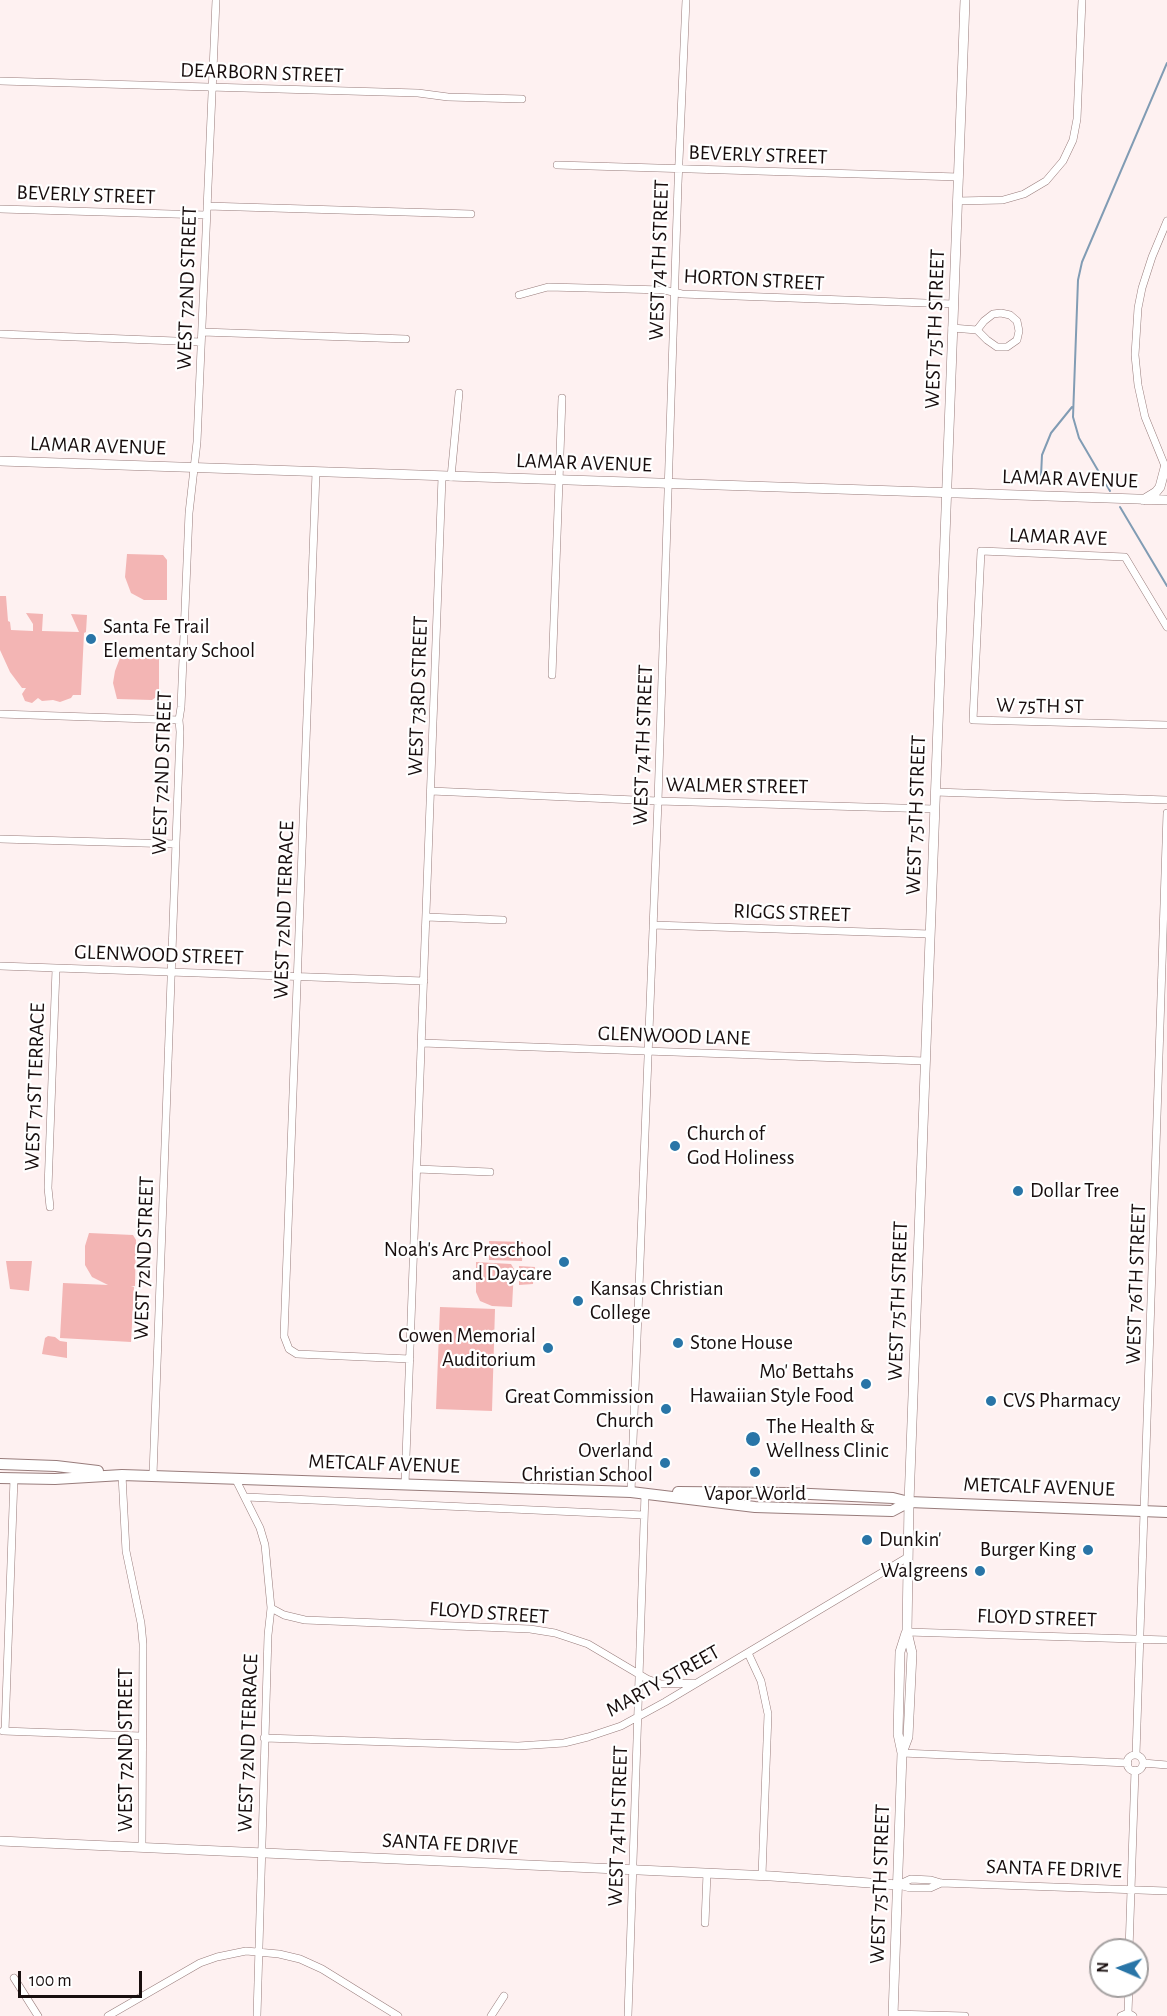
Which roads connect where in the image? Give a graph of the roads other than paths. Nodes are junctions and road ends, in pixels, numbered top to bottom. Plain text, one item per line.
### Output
1 (216, 0) edge
2 (686, 0) edge
3 (965, 0) edge
4 (1082, 0) edge
5 (0, 81) edge
6 (213, 88) junction
7 (522, 99) dead end
8 (557, 165) dead end
9 (679, 169) junction
10 (959, 177) junction
11 (957, 201) junction
12 (207, 206) junction
13 (0, 209) edge
14 (471, 214) dead end
15 (206, 215) junction
16 (1167, 221) edge
17 (674, 293) junction
18 (519, 295) dead end
19 (953, 304) junction
20 (952, 328) junction
21 (977, 330) junction
22 (202, 332) junction
23 (0, 334) edge
24 (406, 339) dead end
25 (201, 342) junction
26 (459, 393) dead end
27 (562, 398) dead end
28 (0, 461) edge
29 (195, 467) junction
30 (1166, 470) edge
31 (316, 472) junction
32 (447, 477) junction
33 (559, 480) junction
34 (667, 483) junction
35 (947, 493) junction
36 (1143, 500) junction
37 (1167, 500) edge
38 (981, 550) joint
39 (1167, 627) edge
40 (552, 675) dead end
41 (0, 714) edge
42 (179, 720) junction
43 (1167, 725) edge
44 (431, 791) junction
45 (935, 792) junction
46 (1167, 800) edge
47 (658, 801) junction
48 (935, 809) junction
49 (1167, 813) edge
50 (0, 839) edge
51 (176, 844) junction
52 (426, 917) junction
53 (503, 920) dead end
54 (652, 925) junction
55 (930, 933) junction
56 (0, 966) edge
57 (56, 969) junction
58 (172, 972) junction
59 (298, 976) junction
60 (424, 981) junction
61 (422, 1043) junction
62 (647, 1052) junction
63 (925, 1061) junction
64 (417, 1169) junction
65 (490, 1172) dead end
66 (50, 1207) dead end
67 (410, 1359) junction
68 (0, 1464) edge
69 (122, 1474) junction
70 (153, 1475) junction
71 (0, 1478) edge
72 (235, 1478) junction
73 (14, 1479) junction
74 (405, 1484) junction
75 (631, 1492) junction
76 (645, 1493) junction
77 (246, 1497) junction
78 (909, 1502) junction
79 (1145, 1511) junction
80 (1167, 1512) edge
81 (644, 1515) junction
82 (908, 1557) junction
83 (271, 1608) junction
84 (907, 1632) junction
85 (1140, 1639) junction
86 (1167, 1640) edge
87 (748, 1653) junction
88 (638, 1674) junction
89 (696, 1683) junction
90 (638, 1717) junction
91 (2, 1731) edge
92 (141, 1736) junction
93 (264, 1738) junction
94 (902, 1754) junction
95 (1136, 1755) junction
96 (1128, 1763) junction
97 (1143, 1763) junction
98 (1167, 1765) edge
99 (1135, 1770) junction
100 (0, 1841) edge
101 (142, 1847) junction
102 (261, 1854) junction
103 (633, 1870) junction
104 (707, 1873) junction
105 (762, 1875) junction
106 (898, 1885) junction
107 (1131, 1889) junction
108 (1167, 1891) edge
109 (705, 1923) dead end
110 (1130, 1938) edge
111 (259, 1952) junction
112 (14, 1978) dead end
113 (504, 1996) dead end
114 (1128, 1998) edge
115 (893, 2015) edge
116 (1127, 2015) edge
117 (38, 2016) edge
118 (108, 2016) edge
119 (257, 2016) edge
120 (398, 2016) edge
121 (491, 2016) edge
122 (628, 2016) edge
123 (965, 2016) edge

1 - 6 street, WEST 72ND STREET
2 - 9 street, WEST 74TH STREET
3 - 10 street, WEST 75TH STREET
4 - 11 street
5 - 6 street, DEARBORN STREET
6 - 7 street, DEARBORN STREET
6 - 12 street, WEST 72ND STREET
8 - 9 street, BEVERLY STREET
9 - 10 street, BEVERLY STREET
9 - 17 street, WEST 74TH STREET
10 - 11 street, WEST 75TH STREET
11 - 19 street, WEST 75TH STREET
12 - 14 street
12 - 15 street, WEST 72ND STREET
13 - 15 street, BEVERLY STREET
15 - 22 street, WEST 72ND STREET
16 - 30 street
17 - 18 street, HORTON STREET
17 - 19 street, HORTON STREET
17 - 34 street, WEST 74TH STREET
19 - 20 street, WEST 75TH STREET
20 - 21 street
20 - 35 street, WEST 75TH STREET
21 - 21 street
22 - 24 street
22 - 25 street, WEST 72ND STREET
23 - 25 street
25 - 29 street, WEST 72ND STREET
26 - 32 street, WEST 73RD STREET
27 - 33 street
28 - 29 street, LAMAR AVENUE
29 - 31 street, LAMAR AVENUE
29 - 42 street, WEST 72ND STREET
30 - 36 street
31 - 32 street, LAMAR AVENUE
31 - 59 street, WEST 72ND TERRACE
32 - 33 street, LAMAR AVENUE
32 - 44 street, WEST 73RD STREET
33 - 34 street, LAMAR AVENUE
33 - 40 street
34 - 35 street, LAMAR AVENUE
34 - 47 street, WEST 74TH STREET
35 - 36 street, LAMAR AVENUE
35 - 45 street, WEST 75TH STREET
36 - 37 street, LAMAR AVENUE
38 - 39 street, LAMAR AVE
38 - 43 street, W 75TH ST
41 - 42 street
42 - 51 street, WEST 72ND STREET
44 - 47 street, WALMER STREET
44 - 52 street, WEST 73RD STREET
45 - 46 street
45 - 48 street, WEST 75TH STREET
47 - 48 street, WALMER STREET
47 - 54 street, WEST 74TH STREET
48 - 55 street, WEST 75TH STREET
49 - 79 street, WEST 76TH STREET
50 - 51 street
51 - 58 street, WEST 72ND STREET
52 - 53 street
52 - 60 street, WEST 73RD STREET
54 - 55 street, RIGGS STREET
54 - 62 street, WEST 74TH STREET
55 - 63 street, WEST 75TH STREET
56 - 57 street, GLENWOOD STREET
57 - 58 street, GLENWOOD STREET
57 - 66 street, WEST 71ST TERRACE
58 - 59 street, GLENWOOD STREET
58 - 70 street, WEST 72ND STREET
59 - 60 street, GLENWOOD STREET
59 - 67 street, WEST 72ND TERRACE
60 - 61 street, WEST 73RD STREET
61 - 62 street, GLENWOOD LANE
61 - 64 street, WEST 73RD STREET
62 - 63 street, GLENWOOD LANE
62 - 75 street, WEST 74TH STREET
63 - 78 street, WEST 75TH STREET
64 - 65 street
64 - 67 street, WEST 73RD STREET
67 - 74 street, WEST 73RD STREET
68 - 69 main road, METCALF AVENUE
69 - 70 main road, METCALF AVENUE
69 - 73 main road, METCALF AVENUE
69 - 92 street, WEST 72ND STREET
70 - 72 main road, METCALF AVENUE
71 - 73 main road, METCALF AVENUE
72 - 74 main road, METCALF AVENUE
72 - 77 street, WEST 72ND TERRACE
73 - 91 street
74 - 75 main road, METCALF AVENUE
75 - 76 main road, METCALF AVENUE
76 - 78 main road, METCALF AVENUE
76 - 81 street, WEST 74TH STREET
77 - 81 street
77 - 83 street, WEST 72ND TERRACE
78 - 79 main road, METCALF AVENUE
78 - 82 street, WEST 75TH STREET
79 - 80 main road, METCALF AVENUE
79 - 85 street, WEST 76TH STREET
81 - 88 street, WEST 74TH STREET
82 - 84 street, WEST 75TH STREET
82 - 87 street, MARTY STREET
83 - 88 street, FLOYD STREET
83 - 93 street, WEST 72ND TERRACE
84 - 85 street, FLOYD STREET
84 - 94 street, WEST 75TH STREET
85 - 86 street, FLOYD STREET
85 - 95 street, WEST 76TH STREET
87 - 89 street, MARTY STREET
87 - 105 street
88 - 89 street, FLOYD STREET
88 - 90 street, WEST 74TH STREET
89 - 90 street, MARTY STREET
90 - 93 street, MARTY STREET
90 - 103 street, WEST 74TH STREET
91 - 92 street
92 - 101 street, WEST 72ND STREET
93 - 102 street, WEST 72ND TERRACE
94 - 96 street
94 - 106 street, WEST 75TH STREET
95 - 96 street
95 - 97 street
96 - 99 street
97 - 98 street
97 - 99 street
99 - 107 street
100 - 101 street, SANTA FE DRIVE
101 - 102 street, SANTA FE DRIVE
102 - 103 street, SANTA FE DRIVE
102 - 111 street, WEST 72ND TERRACE
103 - 104 street, SANTA FE DRIVE
103 - 122 street, WEST 74TH STREET
104 - 105 street, SANTA FE DRIVE
104 - 109 street
105 - 106 street, SANTA FE DRIVE
106 - 107 street, SANTA FE DRIVE
106 - 115 street, WEST 75TH STREET
107 - 108 street, SANTA FE DRIVE
107 - 110 street
111 - 118 street
111 - 119 street, WEST 72ND TERRACE
111 - 120 street
112 - 117 street
113 - 121 street
114 - 116 street
115 - 123 street

